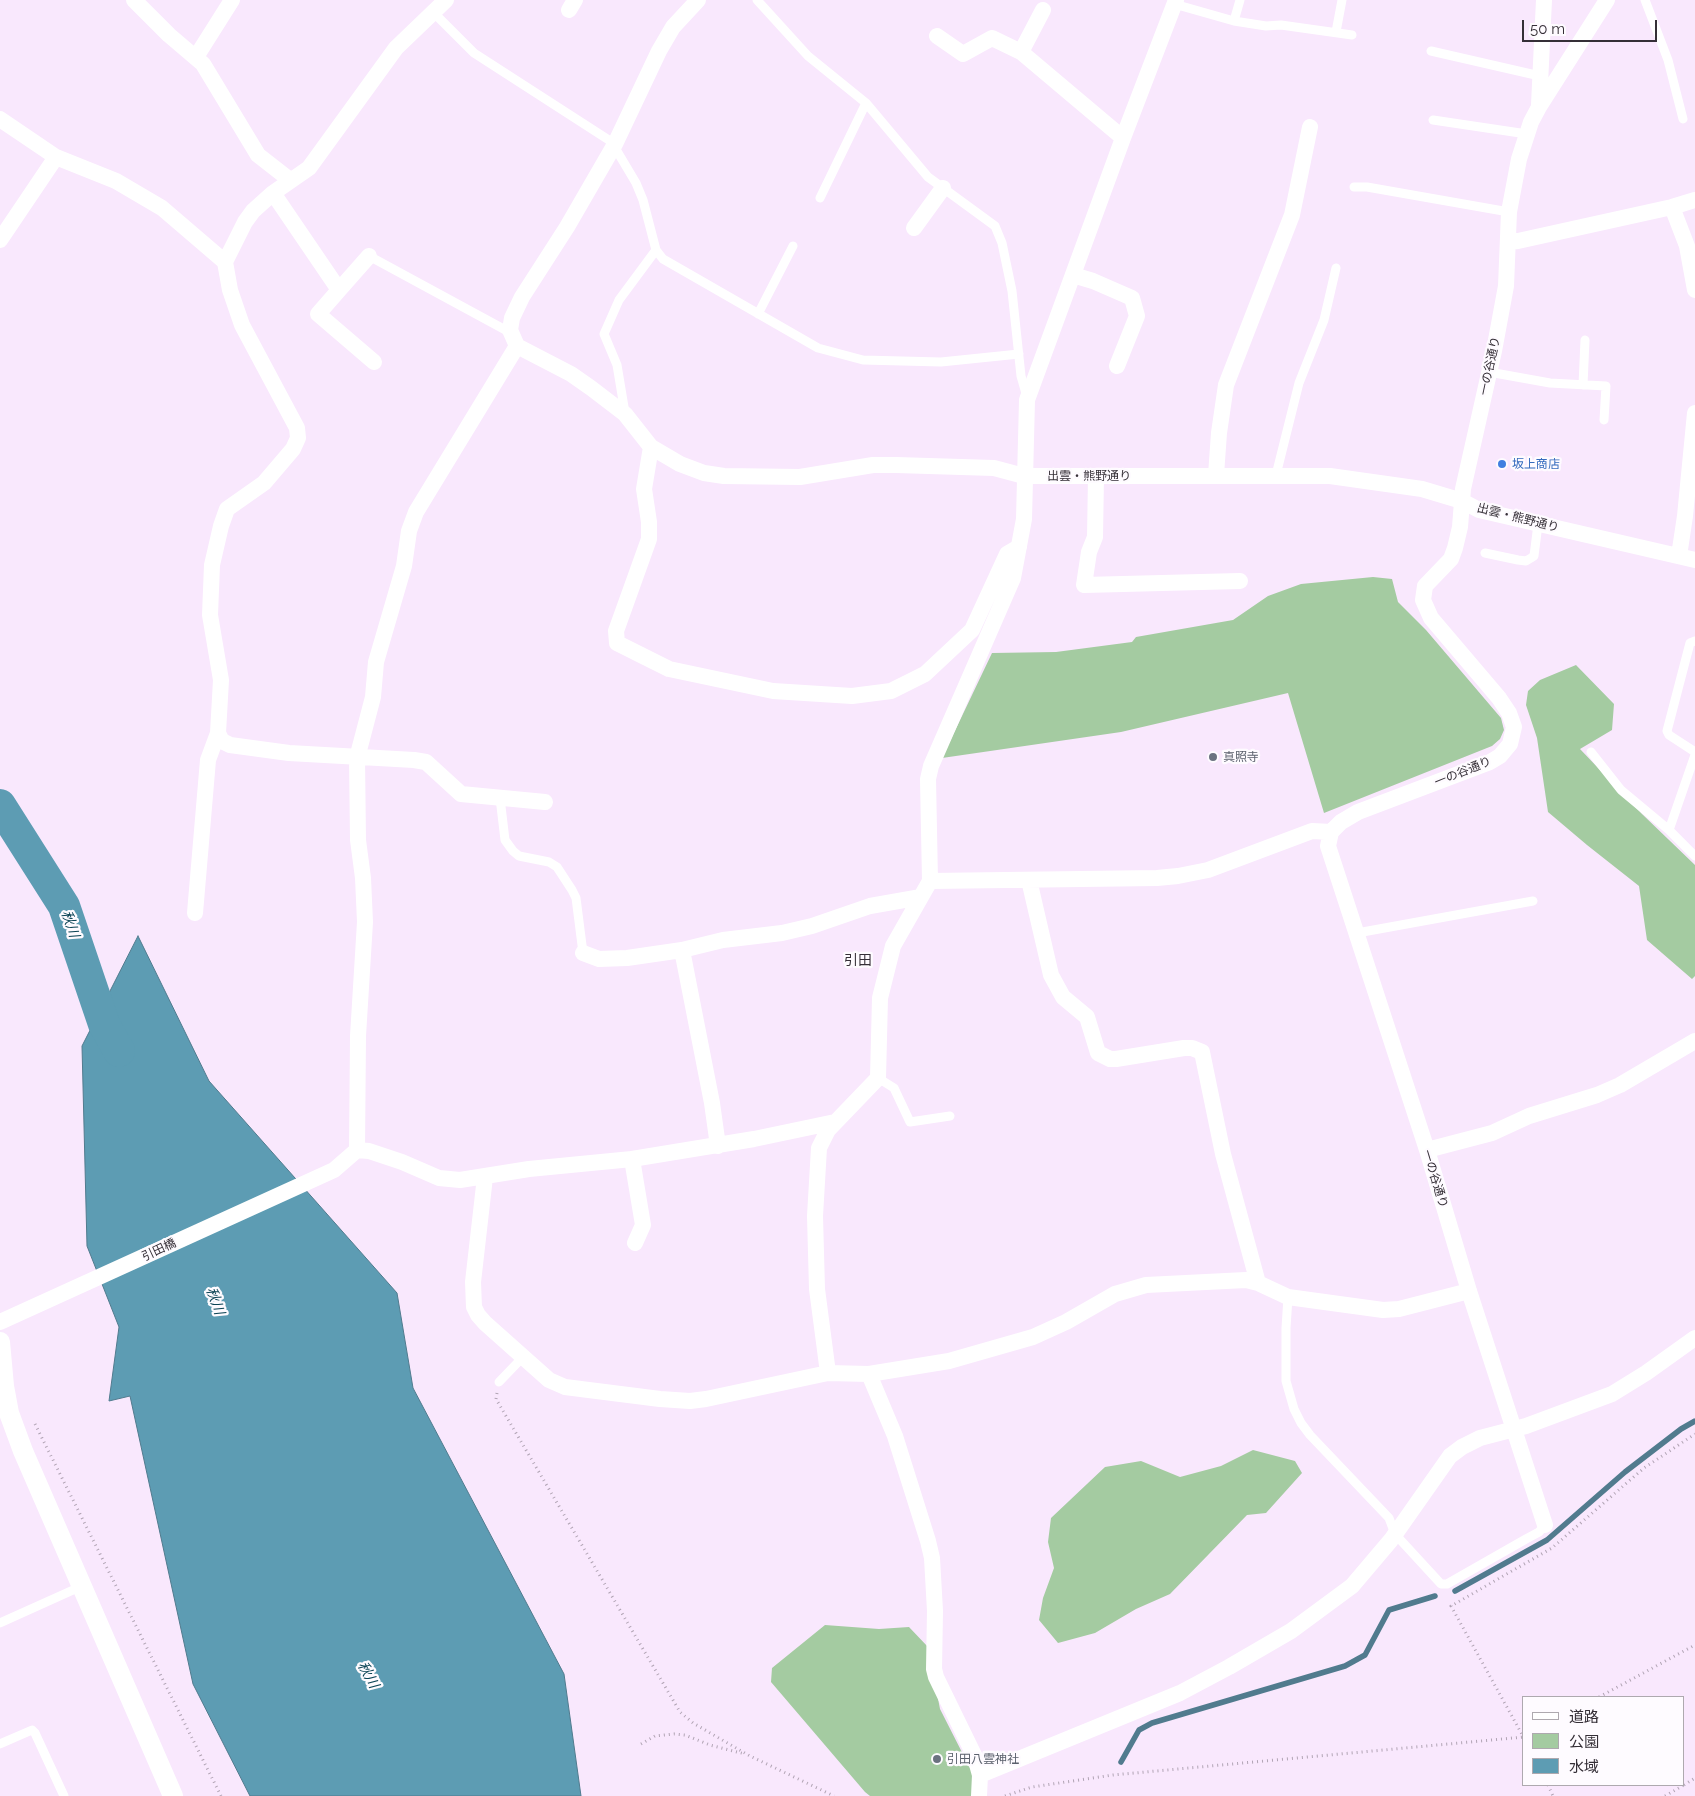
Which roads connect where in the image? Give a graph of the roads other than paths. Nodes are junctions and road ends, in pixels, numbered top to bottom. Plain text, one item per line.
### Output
1 (135, 0) edge
2 (232, 0) edge
3 (446, 0) edge
4 (698, 0) edge
5 (757, 0) edge
6 (1240, 0) edge
7 (1342, 0) edge
8 (1544, 0) edge
9 (1607, 0) edge
10 (1645, 0) edge
11 (1175, 2) edge
12 (1043, 10) dead end
13 (433, 12) junction
14 (1234, 21) junction
15 (1336, 32) junction
16 (1352, 35) dead end
17 (937, 36) dead end
18 (1430, 51) dead end
19 (1021, 52) junction
20 (196, 57) junction
21 (1540, 76) junction
22 (866, 103) junction
23 (1539, 107) junction
24 (1434, 120) dead end
25 (1683, 120) dead end
26 (2, 124) edge
27 (1310, 128) dead end
28 (1527, 134) junction
29 (1123, 138) junction
30 (615, 145) junction
31 (56, 157) junction
32 (290, 180) junction
33 (1354, 187) dead end
34 (943, 188) junction
35 (273, 193) junction
36 (820, 198) dead end
37 (1695, 200) edge
38 (1672, 207) junction
39 (1509, 212) junction
40 (914, 228) dead end
41 (0, 240) edge
42 (1508, 242) junction
43 (792, 246) dead end
44 (656, 250) junction
45 (369, 256) joint
46 (225, 262) junction
47 (1336, 268) dead end
48 (1073, 274) junction
49 (339, 290) junction
50 (1695, 290) edge
51 (758, 314) junction
52 (514, 340) junction
53 (1585, 340) dead end
54 (1019, 354) junction
55 (374, 362) dead end
56 (1117, 366) dead end
57 (1489, 372) junction
58 (1583, 385) junction
59 (1027, 400) junction
60 (1695, 413) edge
61 (624, 414) junction
62 (1604, 420) dead end
63 (651, 447) junction
64 (1216, 475) junction
65 (1276, 475) junction
66 (1024, 476) junction
67 (1096, 477) junction
68 (1462, 501) junction
69 (1538, 524) junction
70 (1019, 547) junction
71 (1485, 553) dead end
72 (1678, 556) junction
73 (1695, 560) edge
74 (1240, 581) dead end
75 (1695, 640) edge
76 (218, 733) junction
77 (1590, 752) dead end
78 (1695, 753) edge
79 (358, 758) junction
80 (500, 798) junction
81 (545, 802) dead end
82 (1669, 830) junction
83 (1331, 832) junction
84 (1695, 856) edge
85 (1029, 880) junction
86 (930, 881) junction
87 (921, 897) junction
88 (1533, 901) dead end
89 (195, 913) dead end
90 (1358, 933) junction
91 (682, 950) junction
92 (583, 953) joint
93 (1695, 1042) edge
94 (878, 1078) junction
95 (950, 1116) dead end
96 (835, 1122) junction
97 (718, 1146) junction
98 (357, 1150) junction
99 (1427, 1150) junction
100 (632, 1159) junction
101 (485, 1177) junction
102 (635, 1243) dead end
103 (1258, 1283) junction
104 (1469, 1291) junction
105 (1288, 1297) junction
106 (7, 1320) edge
107 (1695, 1338) edge
108 (0, 1342) edge
109 (523, 1357) junction
110 (828, 1373) junction
111 (869, 1374) junction
112 (499, 1382) road end
113 (4, 1407) edge
114 (1514, 1429) junction
115 (1544, 1525) joint
116 (1395, 1534) junction
117 (82, 1586) junction
118 (0, 1623) edge
119 (0, 1744) edge
120 (980, 1775) junction
121 (64, 1796) edge
122 (173, 1796) edge
123 (979, 1796) edge

1 - 20 street
2 - 20 street
3 - 13 street
4 - 30 street
5 - 22 lane
6 - 14 lane
7 - 15 lane
8 - 21 street
9 - 23 street, 一の谷通り
10 - 25 lane
11 - 14 lane
11 - 29 street
12 - 19 street
13 - 30 lane
13 - 32 street
14 - 15 lane
15 - 16 lane
17 - 19 street
18 - 21 lane
19 - 29 street
20 - 32 street
21 - 23 street
22 - 34 lane
22 - 36 lane
23 - 28 street, 一の谷通り
24 - 28 lane
26 - 31 street
27 - 64 street
28 - 39 street, 一の谷通り
29 - 48 street
30 - 44 lane
30 - 52 street
31 - 41 street
31 - 46 street
32 - 35 street
33 - 39 lane
34 - 40 street
34 - 54 lane
35 - 46 street
35 - 49 street
37 - 38 street
38 - 42 street
38 - 50 street
39 - 42 street, 一の谷通り
42 - 57 street, 一の谷通り
43 - 51 lane
44 - 51 lane
44 - 61 lane
45 - 49 street
45 - 52 lane
46 - 76 street
47 - 65 lane
48 - 56 street
48 - 59 street
49 - 55 street
51 - 54 lane
52 - 61 street, 出雲・熊野通り
52 - 79 street
53 - 58 lane
54 - 59 lane
57 - 58 lane
57 - 68 street, 一の谷通り
58 - 62 lane
59 - 66 street
60 - 72 street
61 - 63 street, 出雲・熊野通り
63 - 66 street, 出雲・熊野通り
63 - 70 street
64 - 65 street, 出雲・熊野通り
64 - 67 street, 出雲・熊野通り
65 - 68 street, 出雲・熊野通り
66 - 67 street, 出雲・熊野通り
66 - 70 street
67 - 74 street
68 - 69 street, 出雲・熊野通り
68 - 83 street, 一の谷通り
69 - 71 lane
69 - 72 street, 出雲・熊野通り
70 - 86 street
72 - 73 street, 出雲・熊野通り
75 - 78 lane
76 - 79 street
76 - 89 street
77 - 82 lane
78 - 82 lane
79 - 80 street
79 - 98 street
80 - 81 street
80 - 92 lane
82 - 84 lane
83 - 85 street
83 - 90 street, 一の谷通り
85 - 86 street
85 - 103 street
86 - 87 street
87 - 91 street
87 - 94 street
88 - 90 lane
90 - 99 street, 一の谷通り
91 - 92 street
91 - 97 street
93 - 99 street
94 - 95 lane
94 - 96 street
96 - 97 street
96 - 110 street
97 - 100 street
98 - 101 street
98 - 106 street, 引田橋
99 - 104 street, 一の谷通り
100 - 101 street
100 - 102 street
101 - 109 street
103 - 105 street
103 - 111 street
104 - 105 street
104 - 114 street, 一の谷通り
105 - 116 lane
107 - 114 street
108 - 113 street
109 - 110 street
109 - 112 lane
110 - 111 street
111 - 120 street
113 - 117 street
114 - 115 street, 一の谷通り
114 - 116 street
115 - 116 lane
116 - 120 street
117 - 118 lane
117 - 122 street
119 - 121 lane
120 - 123 street

